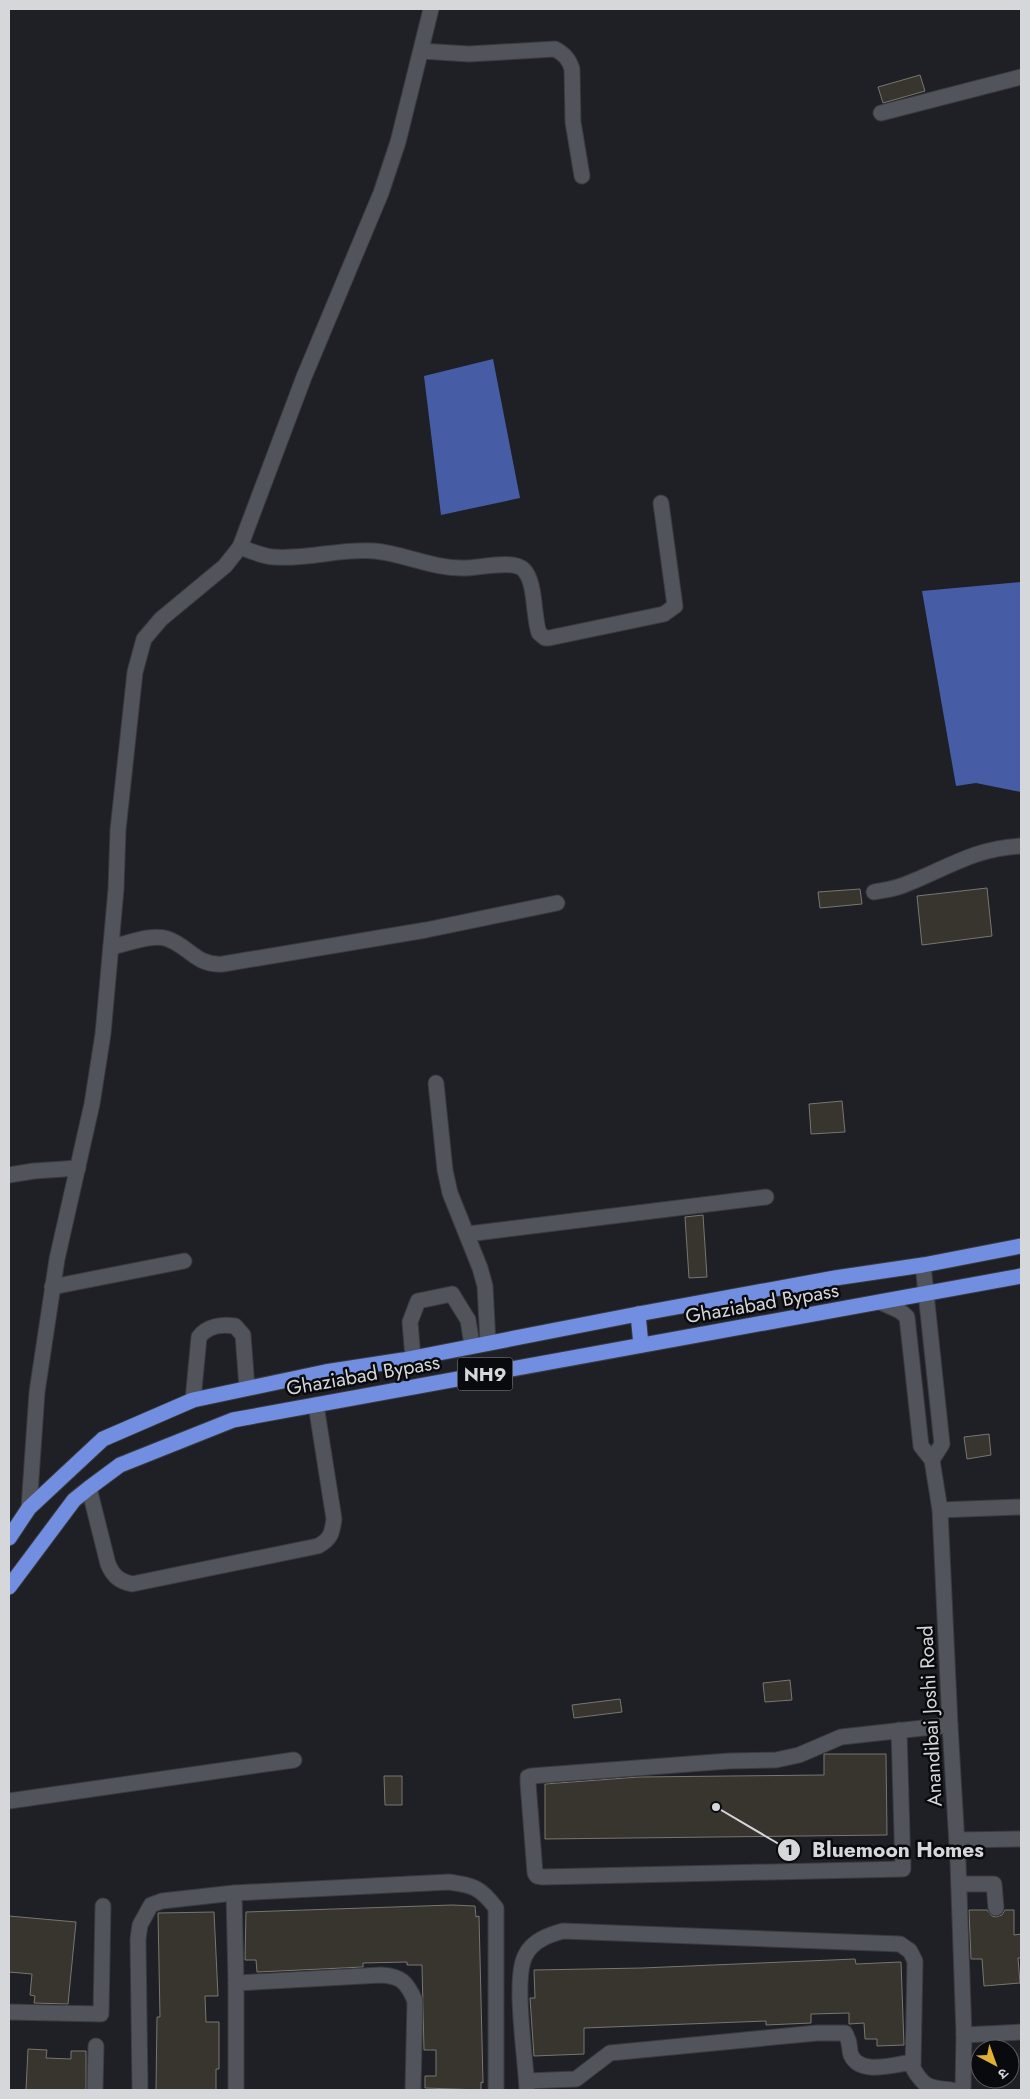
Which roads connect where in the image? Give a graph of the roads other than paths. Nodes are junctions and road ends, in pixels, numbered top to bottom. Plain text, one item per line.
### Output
1 (431, 9) edge
2 (421, 51) junction
3 (1021, 77) edge
4 (881, 113) dead end
5 (582, 176) dead end
6 (661, 503) dead end
7 (240, 547) junction
8 (1021, 846) edge
9 (874, 892) dead end
10 (557, 903) dead end
11 (111, 948) junction
12 (436, 1082) dead end
13 (78, 1168) junction
14 (9, 1175) edge
15 (766, 1197) dead end
16 (468, 1234) junction
17 (1021, 1246) edge
18 (184, 1261) dead end
19 (923, 1265) junction
20 (1021, 1276) edge
21 (52, 1287) junction
22 (927, 1294) junction
23 (880, 1302) junction
24 (638, 1314) junction
25 (488, 1343) junction
26 (472, 1345) junction
27 (641, 1345) junction
28 (413, 1358) junction
29 (247, 1388) junction
30 (193, 1400) junction
31 (316, 1405) junction
32 (932, 1460) junction
33 (89, 1488) junction
34 (1021, 1507) edge
35 (29, 1508) junction
36 (940, 1510) junction
37 (9, 1538) edge
38 (9, 1587) edge
39 (950, 1725) junction
40 (899, 1730) junction
41 (294, 1760) dead end
42 (9, 1800) edge
43 (1021, 1839) edge
44 (958, 1840) junction
45 (959, 1884) junction
46 (234, 1893) junction
47 (103, 1906) dead end
48 (996, 1908) dead end
49 (236, 1983) junction
50 (9, 2012) edge
51 (1021, 2032) edge
52 (964, 2035) junction
53 (96, 2046) dead end
54 (913, 2062) junction
55 (577, 2085) edge
56 (527, 2086) edge
57 (923, 2087) edge
58 (95, 2090) edge
59 (140, 2090) edge
60 (236, 2090) edge
61 (414, 2090) edge
62 (496, 2090) edge
63 (952, 2090) edge
64 (962, 2090) edge

1 - 2 street
2 - 5 street
2 - 7 street
3 - 4 street
6 - 7 street
7 - 11 street
8 - 9 street
10 - 11 street
11 - 13 street
12 - 16 street
13 - 14 street
13 - 21 street
15 - 16 street
16 - 25 street
17 - 19 highway, Ghaziabad Bypass / NH9
18 - 21 street
19 - 22 street
19 - 24 highway, Ghaziabad Bypass / NH9
20 - 22 highway, Ghaziabad Bypass / NH9
21 - 35 street
22 - 23 highway, Ghaziabad Bypass / NH9
22 - 32 street
23 - 27 highway, Ghaziabad Bypass / NH9
23 - 32 street, Anandibai Joshi Road
24 - 25 highway, Ghaziabad Bypass / NH9
24 - 27 highway
25 - 26 highway, Ghaziabad Bypass / NH9
26 - 28 highway, Ghaziabad Bypass / NH9
26 - 28 street
27 - 31 highway, Ghaziabad Bypass / NH9
28 - 29 highway, Ghaziabad Bypass / NH9
29 - 30 highway, Ghaziabad Bypass / NH9
29 - 30 street
30 - 35 highway, Ghaziabad Bypass / NH9
31 - 33 highway, Ghaziabad Bypass / NH9
31 - 33 street
32 - 36 street, Anandibai Joshi Road
33 - 38 highway, Ghaziabad Bypass / NH9
34 - 36 street
35 - 37 highway, Ghaziabad Bypass / NH9
36 - 39 street, Anandibai Joshi Road
39 - 40 street
39 - 44 street, Anandibai Joshi Road
40 - 40 street
41 - 42 street
43 - 44 street
44 - 45 street, Anandibai Joshi Road
45 - 48 street
45 - 52 street, Anandibai Joshi Road
46 - 49 street
46 - 59 street
46 - 62 street
47 - 50 street
49 - 60 street
49 - 61 street
51 - 52 street
52 - 64 street, Anandibai Joshi Road
53 - 58 street
54 - 55 street
54 - 56 street
54 - 57 street
55 - 56 street
57 - 63 street

